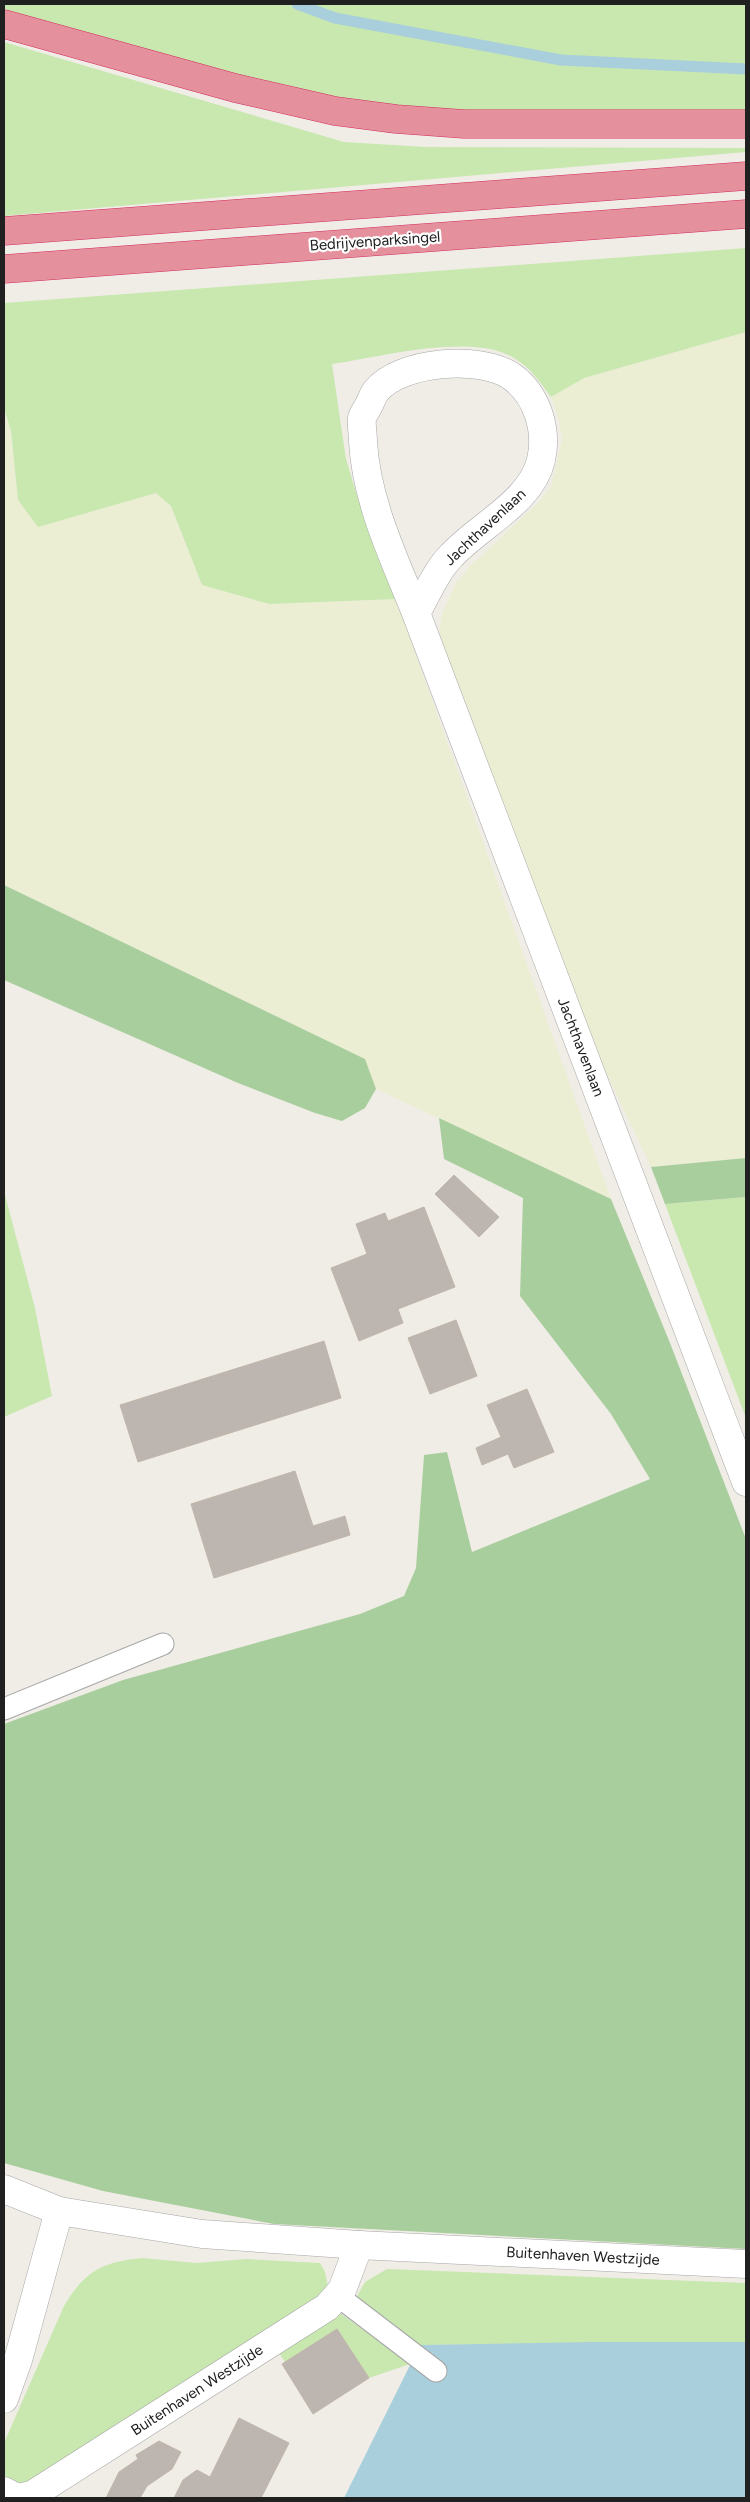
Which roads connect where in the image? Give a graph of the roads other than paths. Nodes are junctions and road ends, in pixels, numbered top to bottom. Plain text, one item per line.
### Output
1 (4, 24) edge
2 (746, 124) edge
3 (746, 176) edge
4 (746, 214) edge
5 (4, 231) edge
6 (4, 268) edge
7 (416, 613) junction
8 (746, 1482) edge
9 (163, 1644) dead end
10 (4, 1709) edge
11 (4, 2189) edge
12 (59, 2211) junction
13 (359, 2245) junction
14 (746, 2264) edge
15 (338, 2296) junction
16 (436, 2371) dead end
17 (4, 2399) edge
18 (4, 2491) edge

1 - 2 highway
3 - 5 highway
4 - 6 highway, Bedrijvenparksingel
7 - 7 street, Jachthavenlaan
7 - 8 street, Jachthavenlaan
9 - 10 lane
11 - 12 street, Buitenhaven Westzijde
12 - 13 street, Buitenhaven Westzijde
12 - 17 street
13 - 14 street, Buitenhaven Westzijde
13 - 15 street, Buitenhaven Westzijde
15 - 16 lane
15 - 18 street, Buitenhaven Westzijde

